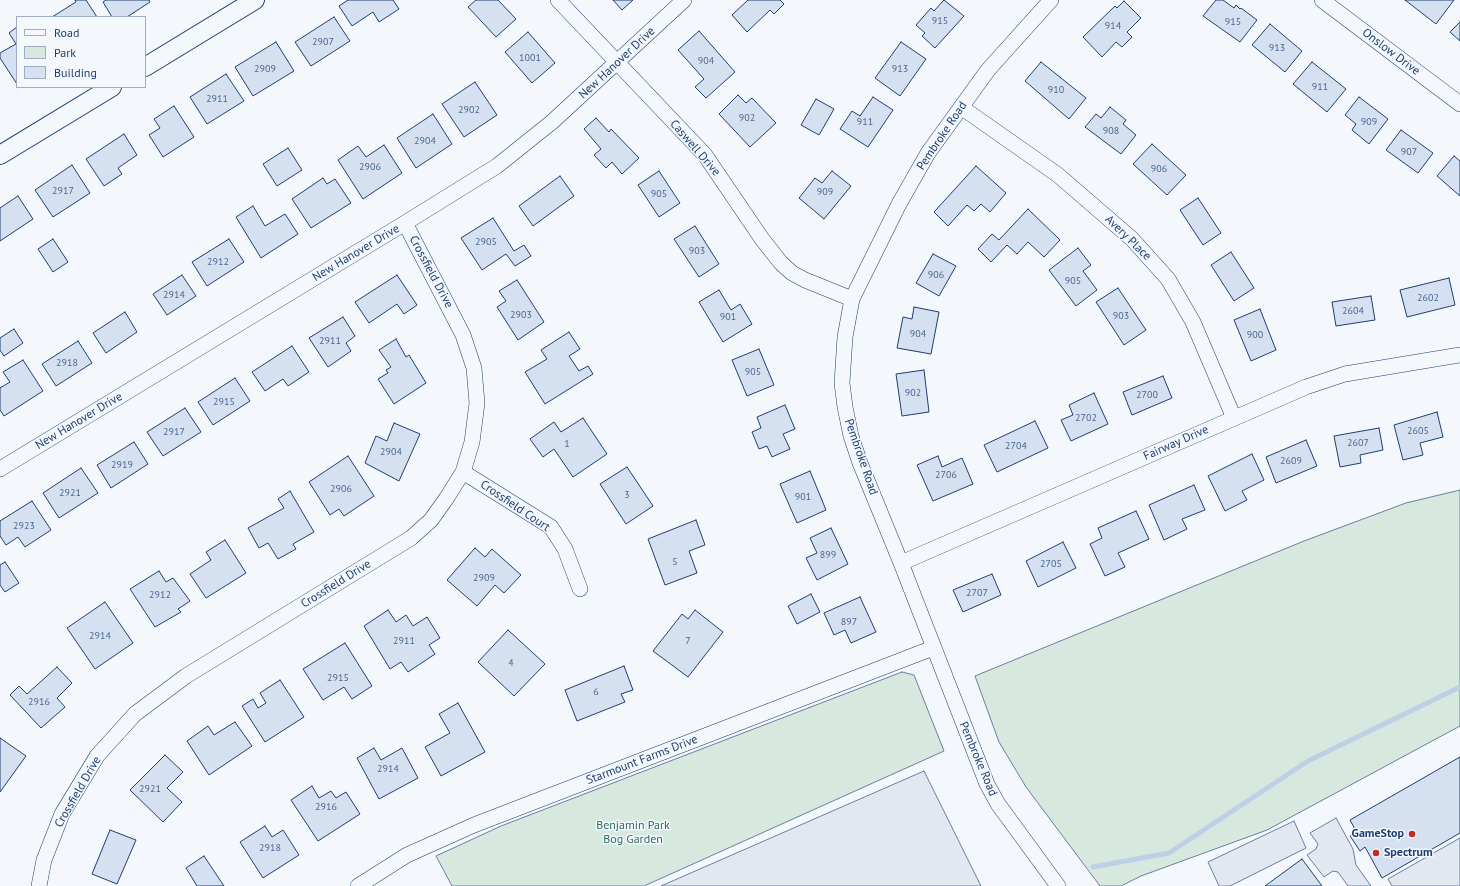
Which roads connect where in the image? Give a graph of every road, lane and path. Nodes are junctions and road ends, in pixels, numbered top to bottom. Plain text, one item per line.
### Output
1 (255, 0) edge
2 (558, 0) edge
3 (684, 0) edge
4 (1051, 0) edge
5 (1322, 0) edge
6 (618, 62) junction
7 (146, 66) edge
8 (110, 88) edge
9 (1460, 104) edge
10 (961, 107) junction
11 (0, 156) edge
12 (405, 223) junction
13 (852, 299) junction
14 (1460, 355) edge
15 (1234, 418) junction
16 (0, 469) edge
17 (463, 472) junction
18 (901, 563) junction
19 (580, 589) dead end
20 (933, 648) junction
21 (39, 886) edge
22 (358, 886) edge
23 (1058, 886) edge

1 - 7 street
2 - 6 street, Caswell Drive
3 - 6 street, New Hanover Drive
4 - 10 street, Pembroke Road
5 - 9 street, Onslow Drive
6 - 12 street, New Hanover Drive
6 - 13 street, Caswell Drive
8 - 11 street
10 - 13 street, Pembroke Road
10 - 15 street, Avery Place
12 - 16 street, New Hanover Drive
12 - 17 street, Crossfield Drive
13 - 18 street, Pembroke Road
14 - 15 street, Fairway Drive
15 - 18 street, Fairway Drive
17 - 19 street, Crossfield Court
17 - 21 street, Crossfield Drive
18 - 20 street, Pembroke Road
20 - 22 street, Starmount Farms Drive
20 - 23 street, Pembroke Road

